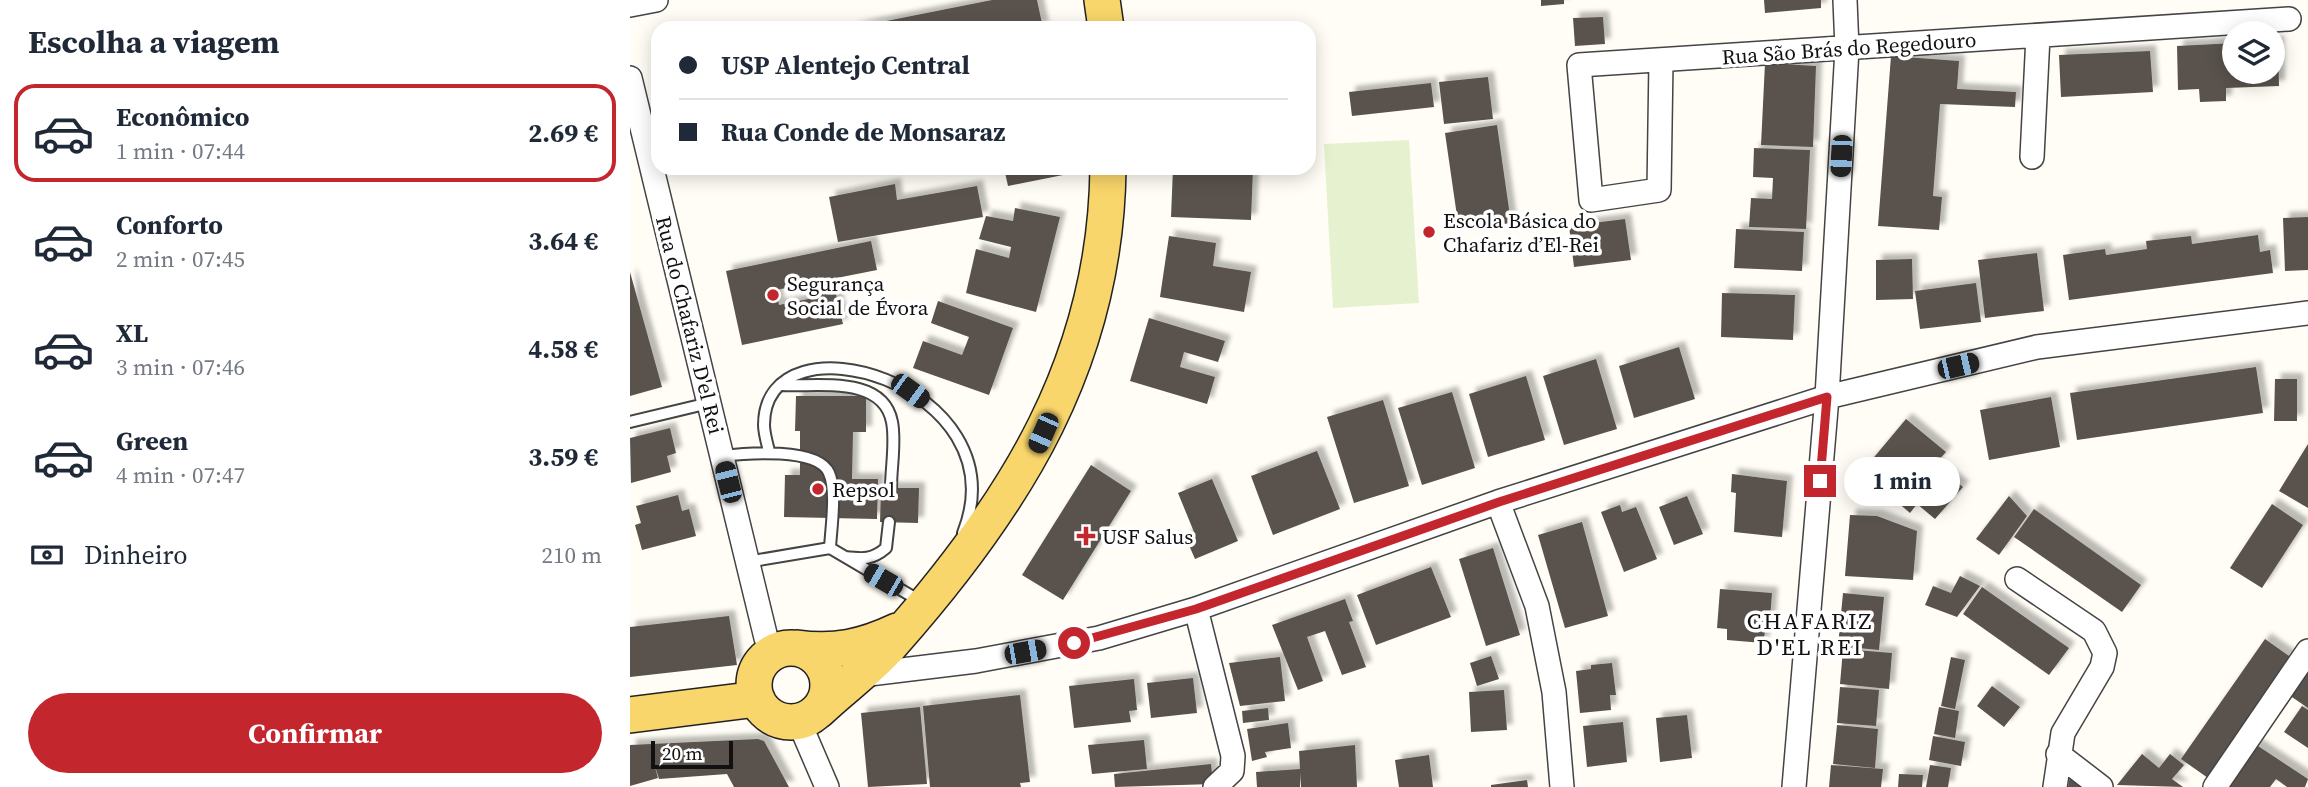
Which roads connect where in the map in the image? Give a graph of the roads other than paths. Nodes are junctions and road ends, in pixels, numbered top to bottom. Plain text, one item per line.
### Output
1 (656, 0) edge
2 (1102, 0) edge
3 (1845, 0) edge
4 (630, 5) edge
5 (2289, 19) dead end
6 (1104, 21) edge
7 (2038, 36) junction
8 (1847, 49) junction
9 (1661, 61) junction
10 (630, 78) edge
11 (2032, 157) dead end
12 (651, 164) edge
13 (654, 175) edge
14 (1107, 175) edge
15 (2308, 313) edge
16 (782, 385) junction
17 (1827, 397) junction
18 (709, 403) junction
19 (630, 422) edge
20 (769, 451) junction
21 (721, 456) junction
22 (891, 488) dead end
23 (1499, 502) junction
24 (890, 522) dead end
25 (830, 548) junction
26 (840, 556) junction
27 (747, 562) junction
28 (2017, 579) dead end
29 (926, 603) junction
30 (1196, 609) junction
31 (786, 650) junction
32 (2305, 657) edge
33 (858, 676) junction
34 (757, 699) junction
35 (630, 715) edge
36 (808, 716) junction
37 (2058, 754) junction
38 (827, 787) edge
39 (1215, 787) edge
40 (1562, 787) edge
41 (1794, 787) edge
42 (2055, 787) edge
43 (2101, 787) edge
44 (2215, 787) edge

1 - 4 street
2 - 6 main road
3 - 8 street
5 - 7 street, Rua São Brás do Regedouro
7 - 8 street, Rua São Brás do Regedouro
7 - 11 street
8 - 9 street, Rua São Brás do Regedouro
8 - 17 street
9 - 9 street, Rua São Brás do Regedouro
10 - 12 street, Rua do Chafariz D'el Rei
13 - 18 street, Rua do Chafariz D'el Rei
14 - 29 main road
15 - 17 street
16 - 20 lane
16 - 22 lane
16 - 29 lane
17 - 23 street
17 - 41 street
18 - 19 lane
18 - 21 street, Rua do Chafariz D'el Rei
20 - 21 lane
20 - 25 lane
21 - 27 street, Rua do Chafariz D'el Rei
23 - 30 street
23 - 40 street
24 - 26 lane
25 - 26 lane
25 - 27 lane
26 - 29 lane
27 - 31 street, Rua do Chafariz D'el Rei
28 - 37 street
29 - 31 main road
29 - 33 main road
30 - 33 street
30 - 39 street
31 - 34 main road
31 - 36 main road
32 - 44 street
33 - 36 main road
34 - 35 main road
34 - 36 main road
36 - 38 street
37 - 42 street
37 - 43 street

